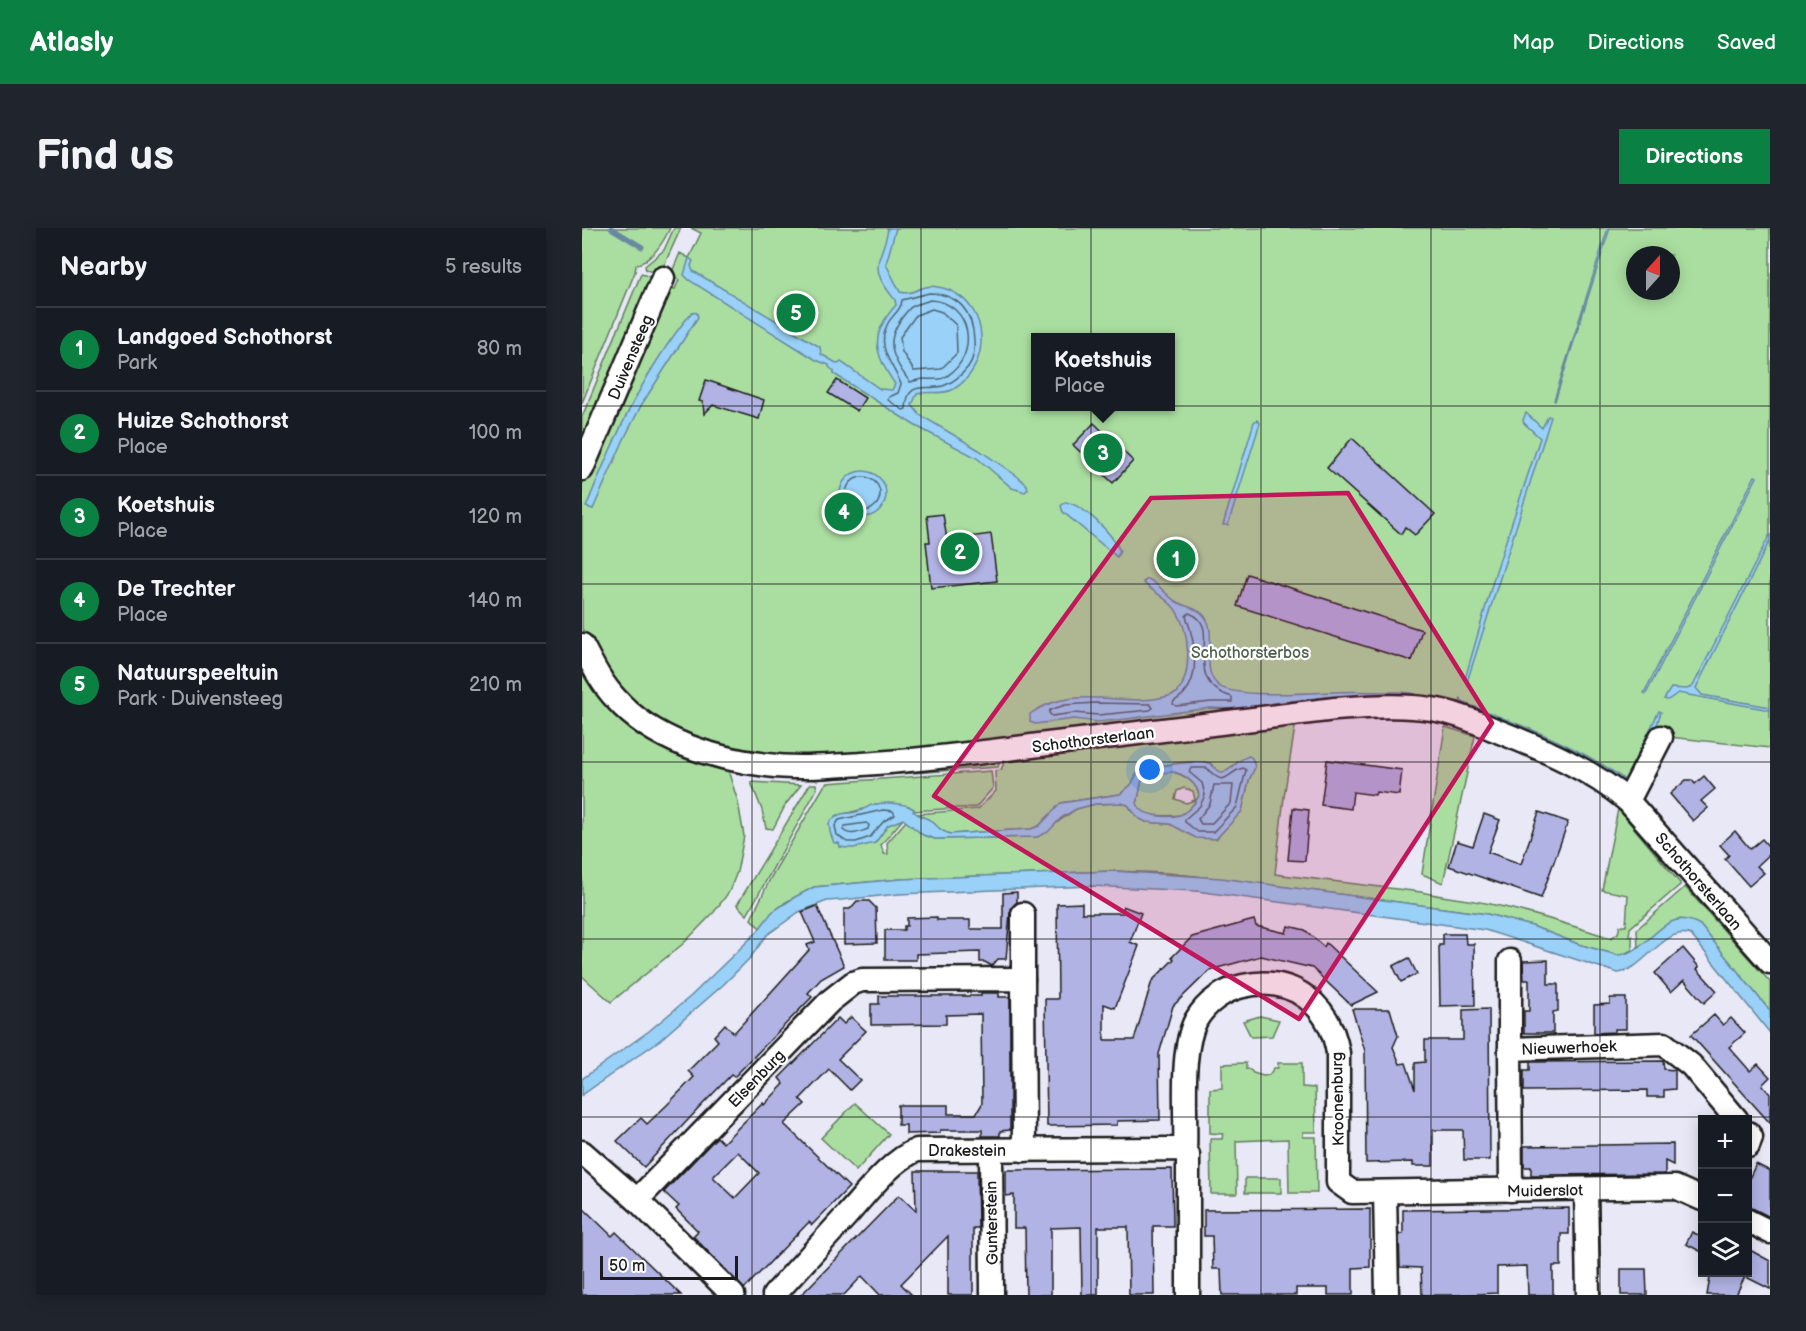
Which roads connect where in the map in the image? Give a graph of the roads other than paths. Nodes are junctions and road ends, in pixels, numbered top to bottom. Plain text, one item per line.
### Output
1 (663, 278) dead end
2 (582, 469) edge
3 (582, 645) edge
4 (1661, 737) dead end
5 (1628, 801) junction
6 (1023, 914) dead end
7 (1510, 961) dead end
8 (1770, 962) edge
9 (1023, 979) junction
10 (1510, 1049) junction
11 (1734, 1115) edge
12 (1024, 1149) junction
13 (991, 1150) junction
14 (582, 1152) edge
15 (1185, 1152) junction
16 (1511, 1190) junction
17 (1586, 1190) junction
18 (1385, 1192) junction
19 (1698, 1197) edge
20 (637, 1200) junction
21 (1752, 1223) edge
22 (1770, 1232) edge
23 (733, 1295) edge
24 (774, 1295) edge
25 (992, 1295) edge
26 (1188, 1295) edge
27 (1387, 1295) edge
28 (1588, 1295) edge

1 - 2 street, Duivensteeg
3 - 5 street, Schothorsterlaan
4 - 5 street
5 - 8 street, Schothorsterlaan
6 - 9 street
7 - 10 street
9 - 12 street
9 - 20 street, Elsenburg
10 - 11 street, Nieuwerhoek
10 - 16 street, Nieuwerhoek
12 - 13 street, Drakestein
12 - 15 street, Drakestein
13 - 24 street, Drakestein
13 - 25 street, Gunterstein
14 - 20 street
15 - 18 street, Kroonenburg
15 - 26 street, Kroonenburg
16 - 17 street, Muiderslot
16 - 18 street, Muiderslot
17 - 19 street, Muiderslot
17 - 28 street
18 - 27 street
20 - 23 street
21 - 22 street

